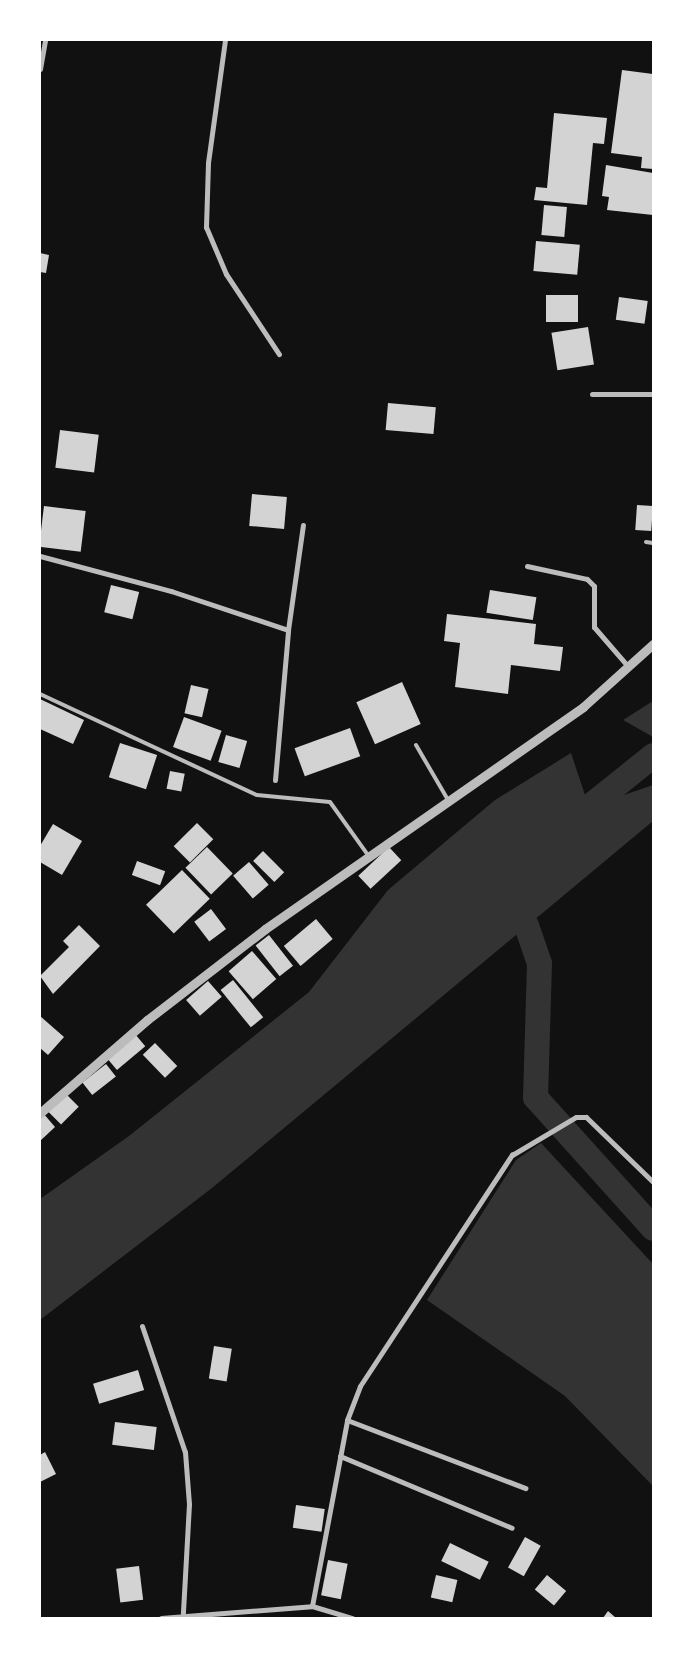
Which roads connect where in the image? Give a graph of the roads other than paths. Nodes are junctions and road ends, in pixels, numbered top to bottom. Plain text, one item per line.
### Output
1 (45, 40) edge
2 (225, 40) edge
3 (40, 69) edge
4 (279, 354) dead end
5 (592, 394) dead end
6 (653, 394) edge
7 (303, 525) dead end
8 (646, 542) dead end
9 (653, 543) edge
10 (40, 556) edge
11 (527, 566) dead end
12 (288, 630) junction
13 (653, 644) edge
14 (626, 664) junction
15 (40, 694) edge
16 (416, 745) dead end
17 (275, 780) dead end
18 (450, 802) junction
19 (369, 857) junction
20 (40, 1113) edge
21 (653, 1182) edge
22 (142, 1326) dead end
23 (347, 1420) junction
24 (340, 1456) junction
25 (525, 1488) dead end
26 (512, 1528) dead end
27 (312, 1606) junction
28 (331, 1611) junction
29 (183, 1613) junction
30 (161, 1618) edge
31 (329, 1618) edge
32 (352, 1618) edge

1 - 3 street
2 - 4 street
5 - 6 street
7 - 12 street
8 - 9 lane
10 - 12 street
11 - 14 street
12 - 17 street
13 - 14 street
14 - 18 street
15 - 19 lane
16 - 18 lane
18 - 19 street
19 - 20 street
21 - 23 street
22 - 29 street
23 - 24 street
23 - 25 street
24 - 26 street
24 - 27 street
27 - 28 street
27 - 29 street
28 - 31 street
28 - 32 street
29 - 30 street

